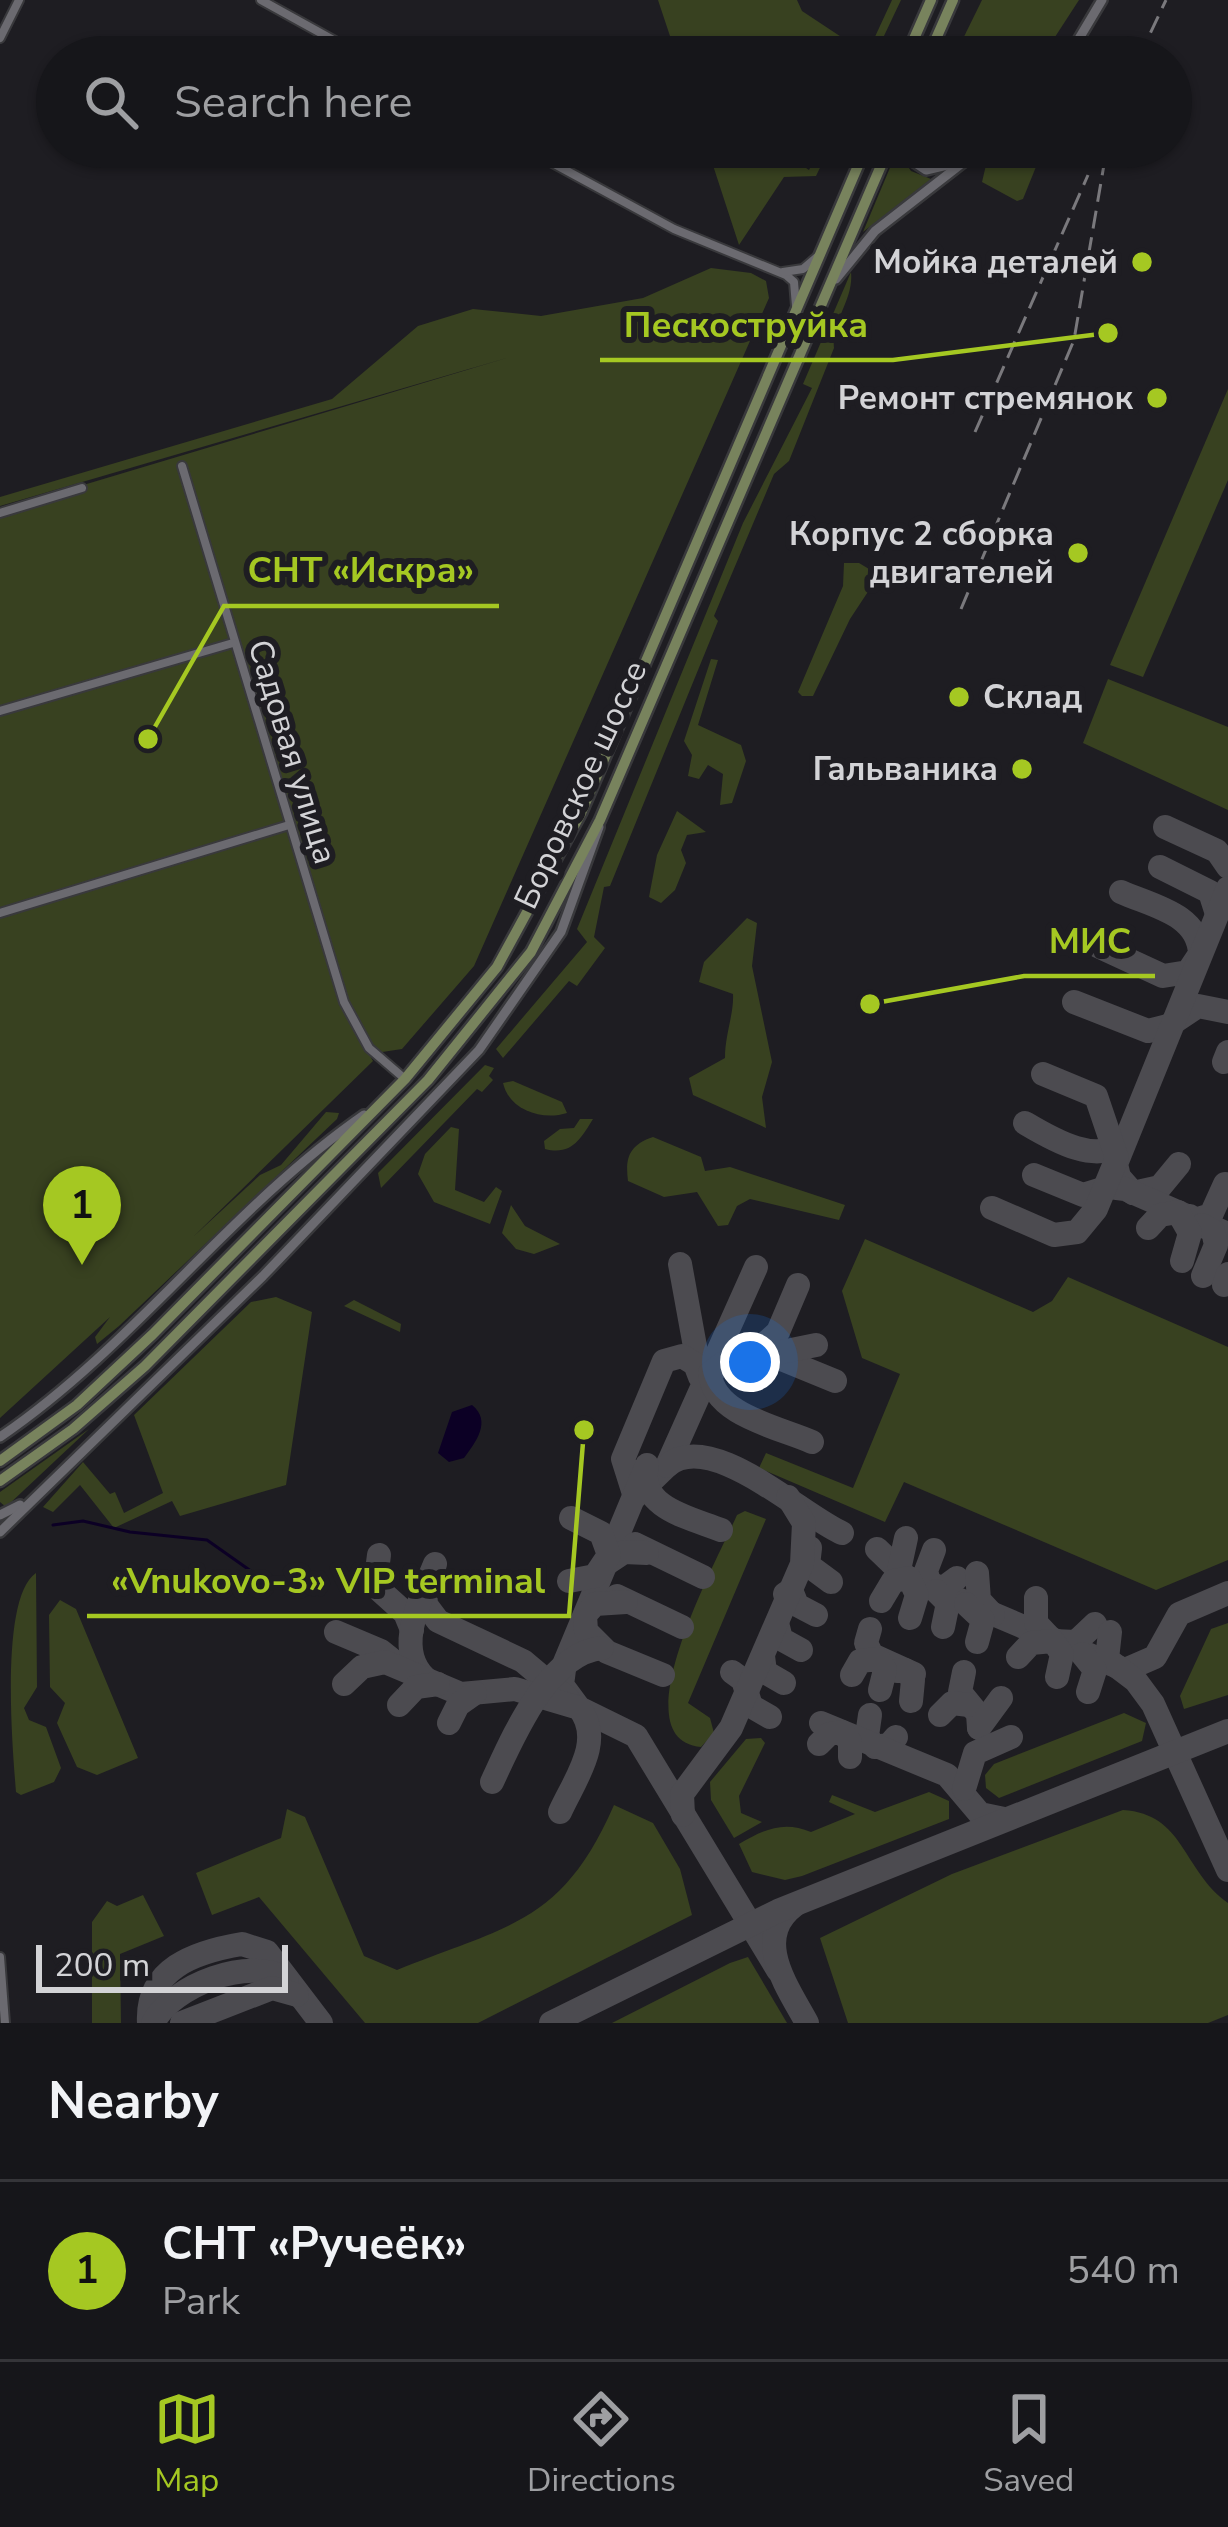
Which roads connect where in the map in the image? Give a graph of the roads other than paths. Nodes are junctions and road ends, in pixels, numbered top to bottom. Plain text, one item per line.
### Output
1 (19, 0) edge
2 (261, 0) edge
3 (931, 0) edge
4 (953, 0) edge
5 (1102, 0) edge
6 (326, 36) edge
7 (915, 36) edge
8 (937, 36) edge
9 (1081, 36) edge
10 (0, 38) edge
11 (562, 168) edge
12 (857, 168) edge
13 (880, 168) edge
14 (956, 168) edge
15 (819, 255) junction
16 (782, 272) junction
17 (824, 296) junction
18 (796, 308) junction
19 (182, 466) dead end
20 (82, 488) dead end
21 (0, 513) edge
22 (233, 643) junction
23 (0, 711) edge
24 (600, 820) junction
25 (289, 825) junction
26 (0, 913) edge
27 (405, 1078) junction
28 (376, 1107) junction
29 (0, 1437) edge
30 (0, 1462) edge
31 (0, 1481) edge
32 (30, 1499) junction
33 (0, 1515) edge
34 (0, 1532) edge
35 (0, 1957) edge
36 (5, 2023) edge

1 - 10 street
2 - 6 street
3 - 7 main road
4 - 8 main road
5 - 9 main road
11 - 16 street
12 - 15 main road, Боровское шоссе
13 - 17 main road, Боровское шоссе
14 - 17 main road
15 - 16 street
15 - 18 main road, Боровское шоссе
16 - 18 street
17 - 24 main road, Боровское шоссе
18 - 27 main road, Боровское шоссе
19 - 22 street, Садовая улица
20 - 21 street
22 - 23 street
22 - 25 street, Садовая улица
24 - 31 main road, Боровское шоссе
24 - 32 main road
25 - 26 street
25 - 27 street, Садовая улица
27 - 28 main road, Боровское шоссе
28 - 29 main road
28 - 30 main road, Боровское шоссе
32 - 33 main road
32 - 34 main road
35 - 36 street

